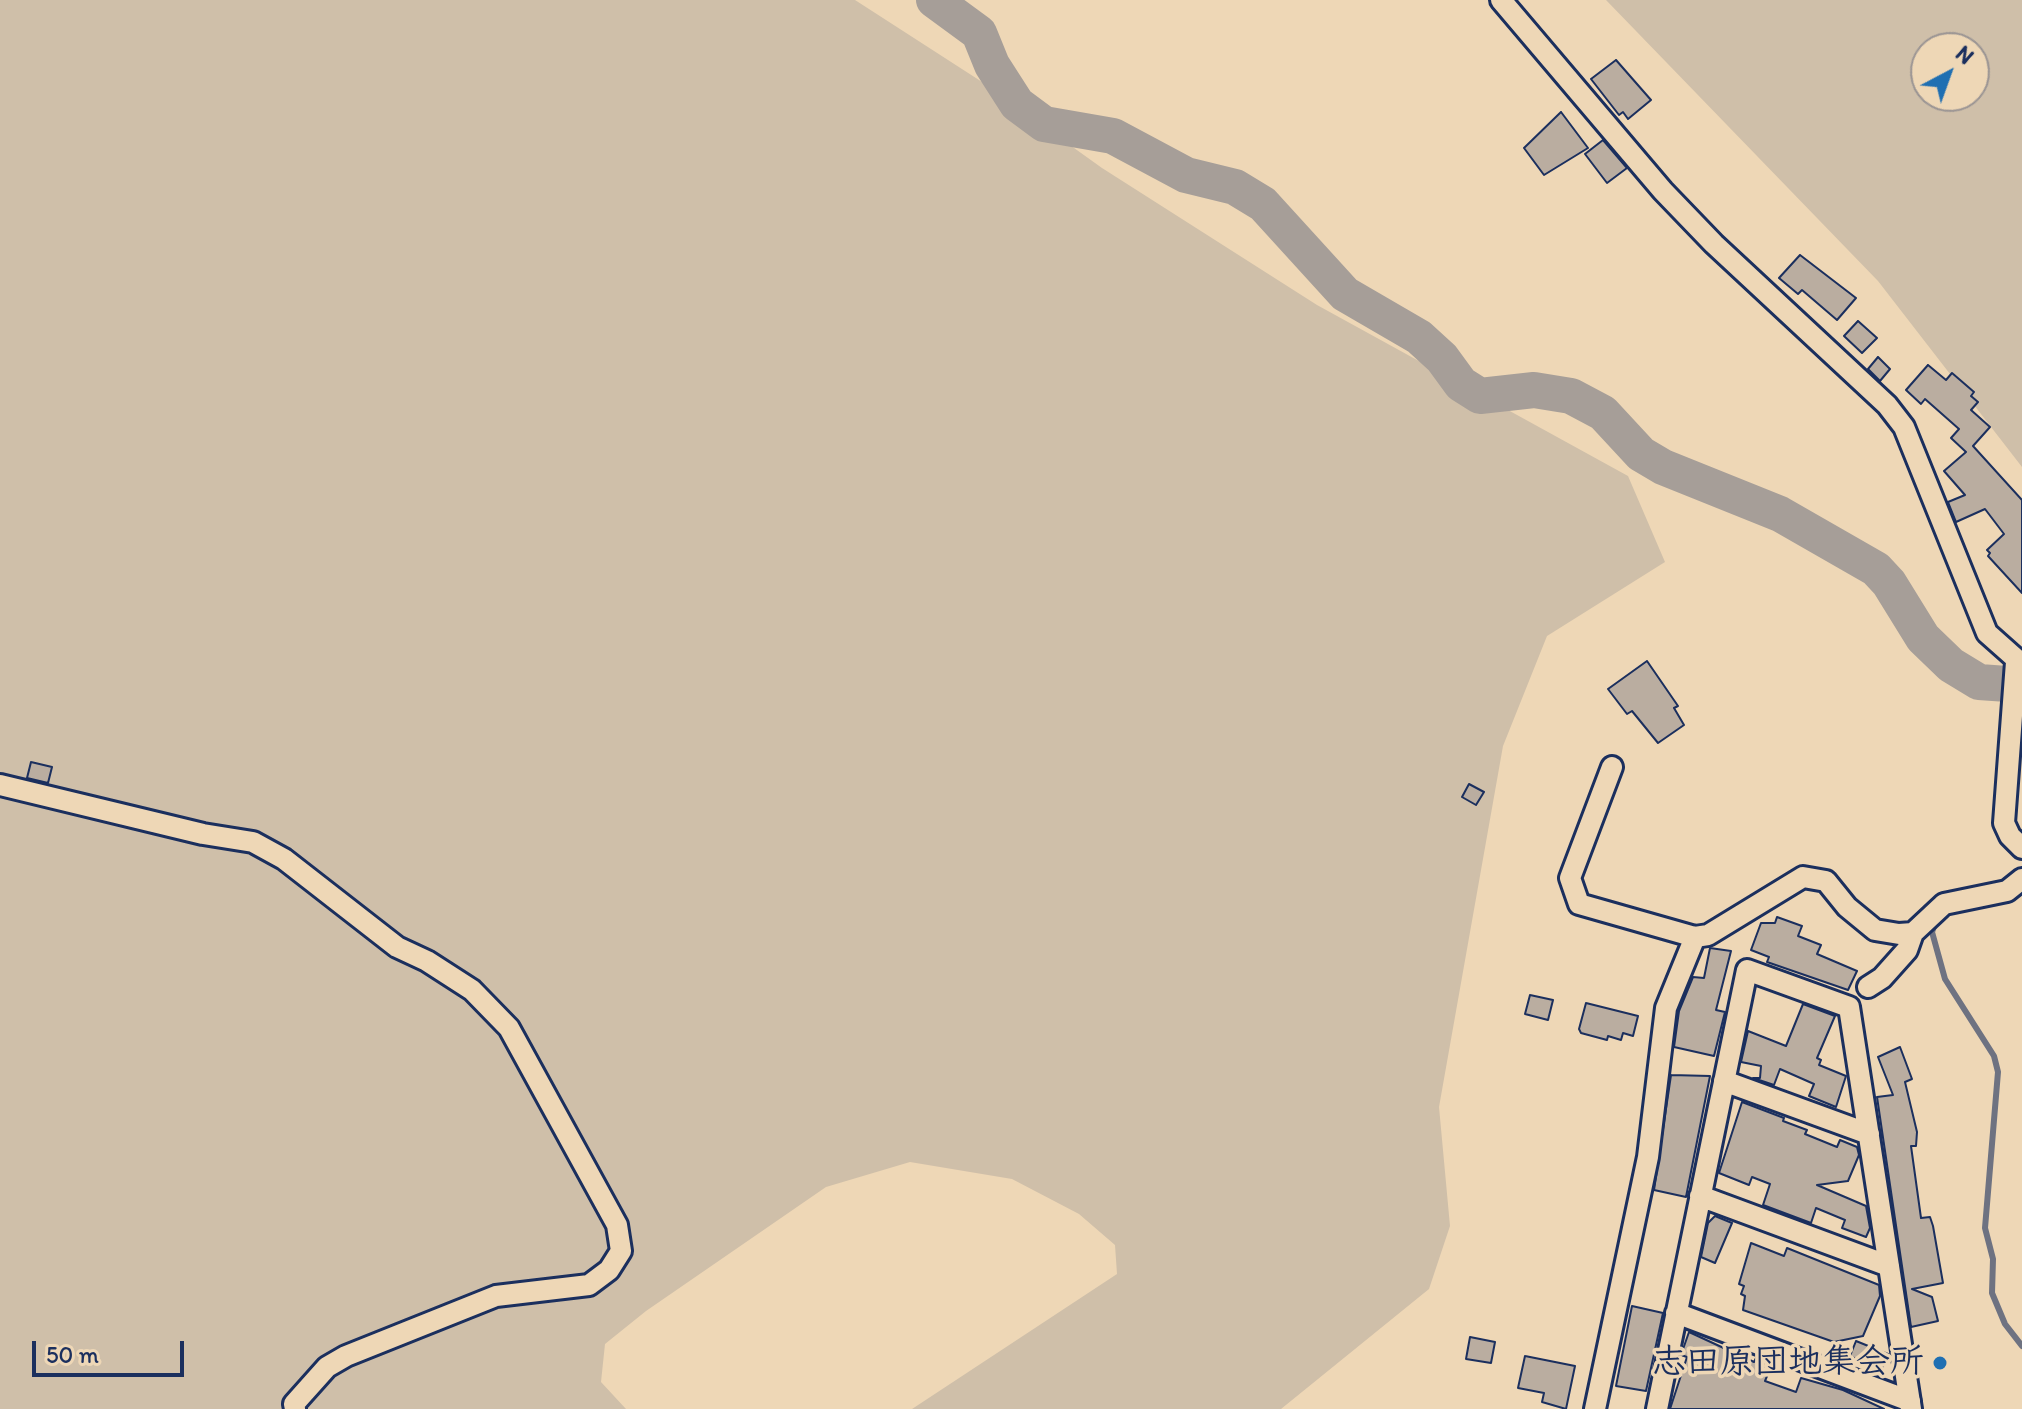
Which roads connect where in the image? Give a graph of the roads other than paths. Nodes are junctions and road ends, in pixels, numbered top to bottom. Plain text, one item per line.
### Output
1 (1501, 0) edge
2 (2017, 674) edge
3 (1612, 767) dead end
4 (0, 785) edge
5 (2022, 848) edge
6 (2022, 879) edge
7 (1913, 933) junction
8 (1695, 937) junction
9 (1868, 987) dead end
10 (1724, 1081) junction
11 (1869, 1134) junction
12 (1700, 1196) junction
13 (1889, 1266) junction
14 (1676, 1313) junction
15 (1911, 1405) edge
16 (295, 1409) edge
17 (1595, 1409) edge
18 (1657, 1409) edge

1 - 2 street
2 - 5 street
3 - 8 street
4 - 16 street
6 - 7 street
7 - 8 street
7 - 9 street
8 - 17 street
10 - 11 street
10 - 11 street
10 - 12 street
11 - 13 street
12 - 13 street
12 - 14 street
13 - 15 street
14 - 15 street
14 - 18 street

